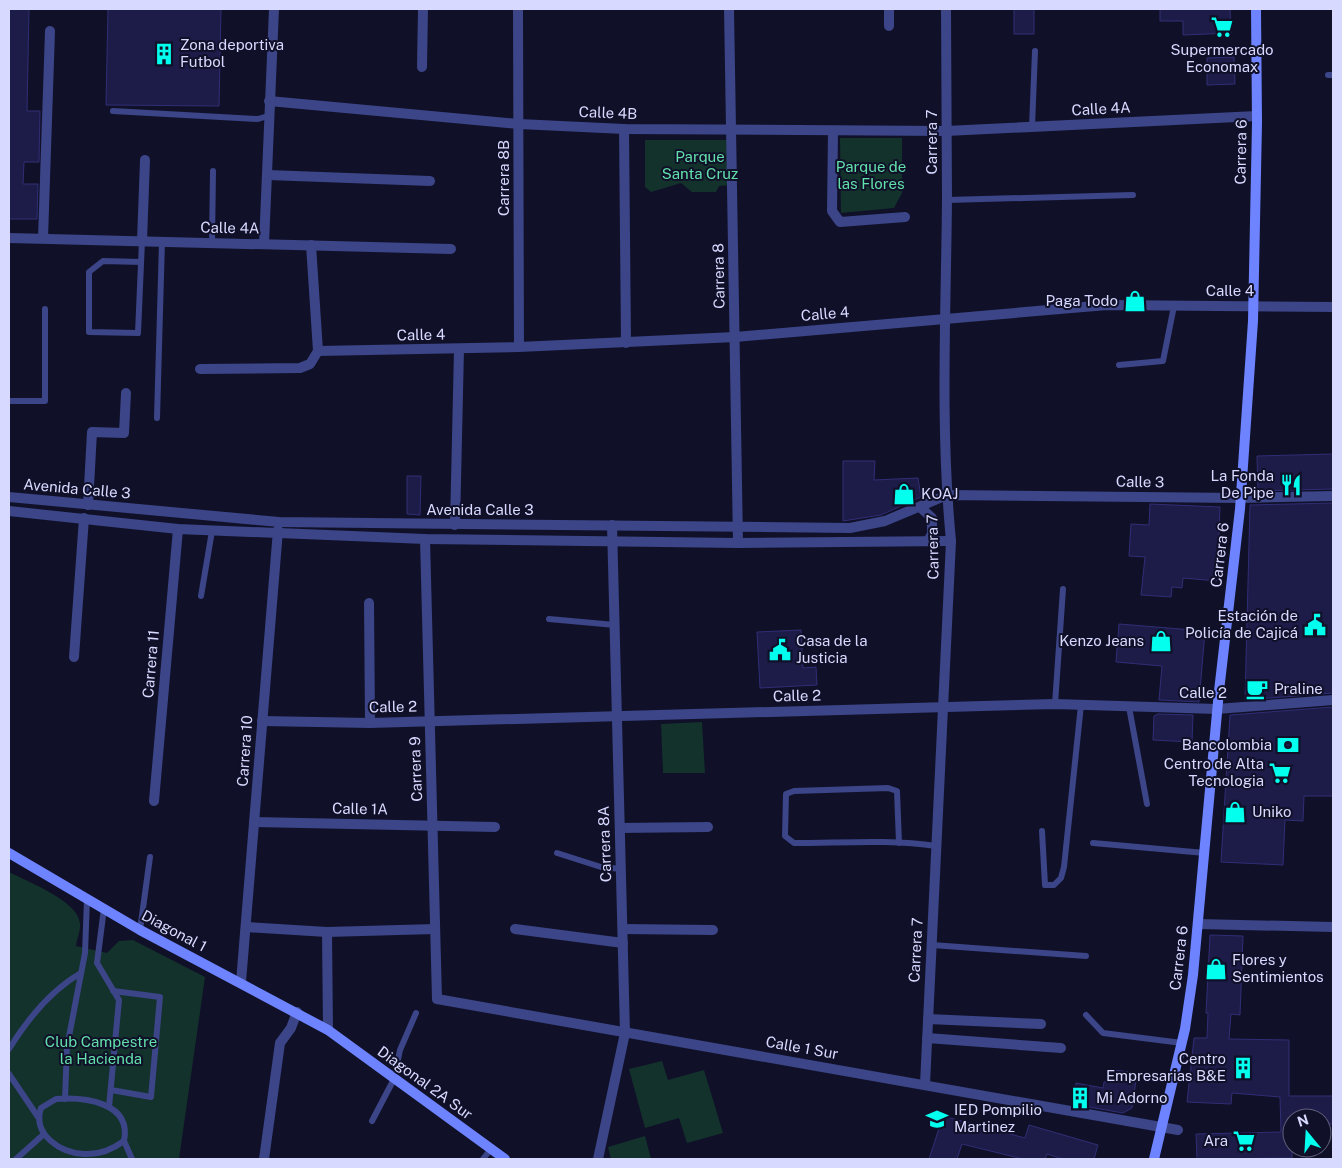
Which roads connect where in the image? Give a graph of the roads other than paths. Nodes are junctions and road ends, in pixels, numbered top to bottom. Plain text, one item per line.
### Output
1 (274, 9) edge
2 (423, 9) edge
3 (518, 9) edge
4 (729, 9) edge
5 (889, 9) edge
6 (946, 9) edge
7 (1256, 9) edge
8 (889, 26) dead end
9 (50, 31) dead end
10 (1034, 51) dead end
11 (422, 67) dead end
12 (269, 101) junction
13 (113, 111) dead end
14 (268, 116) junction
15 (1257, 116) junction
16 (519, 124) junction
17 (1032, 127) junction
18 (624, 129) junction
19 (731, 130) junction
20 (833, 131) junction
21 (946, 131) junction
22 (145, 160) dead end
23 (213, 171) dead end
24 (268, 175) junction
25 (430, 181) dead end
26 (1133, 195) dead end
27 (947, 200) junction
28 (905, 217) dead end
29 (9, 238) edge
30 (43, 238) junction
31 (142, 241) junction
32 (162, 241) junction
33 (212, 243) junction
34 (264, 244) junction
35 (311, 245) junction
36 (451, 249) dead end
37 (141, 262) junction
38 (1174, 306) junction
39 (1253, 307) junction
40 (1333, 307) edge
41 (45, 309) dead end
42 (944, 320) junction
43 (734, 337) junction
44 (626, 343) junction
45 (519, 348) junction
46 (459, 349) junction
47 (318, 351) junction
48 (1119, 365) dead end
49 (200, 369) dead end
50 (126, 393) dead end
51 (9, 401) edge
52 (157, 418) dead end
53 (947, 495) junction
54 (1333, 496) edge
55 (9, 497) edge
56 (1241, 498) junction
57 (88, 505) junction
58 (920, 507) junction
59 (9, 511) edge
60 (84, 518) junction
61 (279, 522) junction
62 (455, 525) junction
63 (612, 525) junction
64 (738, 527) junction
65 (178, 529) junction
66 (212, 531) junction
67 (278, 534) junction
68 (425, 539) junction
69 (951, 540) junction
70 (928, 541) junction
71 (613, 542) junction
72 (738, 543) junction
73 (1063, 589) dead end
74 (201, 596) dead end
75 (369, 603) dead end
76 (549, 619) dead end
77 (615, 625) junction
78 (74, 656) dead end
79 (1333, 700) edge
80 (1054, 704) junction
81 (1081, 705) junction
82 (1130, 707) junction
83 (943, 708) junction
84 (1217, 709) junction
85 (617, 715) junction
86 (262, 721) junction
87 (429, 721) junction
88 (370, 722) junction
89 (154, 801) dead end
90 (1147, 804) dead end
91 (254, 822) junction
92 (432, 826) junction
93 (494, 827) dead end
94 (708, 827) dead end
95 (620, 828) junction
96 (1042, 831) dead end
97 (899, 843) junction
98 (1093, 843) dead end
99 (936, 846) junction
100 (9, 853) edge
101 (557, 853) dead end
102 (1205, 853) junction
103 (150, 857) dead end
104 (621, 869) junction
105 (87, 899) junction
106 (104, 908) junction
107 (1198, 924) junction
108 (246, 927) junction
109 (1333, 927) edge
110 (435, 929) junction
111 (516, 929) dead end
112 (623, 929) junction
113 (140, 930) junction
114 (713, 930) dead end
115 (327, 932) junction
116 (623, 943) junction
117 (932, 945) junction
118 (1086, 956) dead end
119 (83, 959) junction
120 (97, 963) junction
121 (81, 973) junction
122 (241, 982) junction
123 (113, 991) junction
124 (437, 999) joint
125 (297, 1012) junction
126 (416, 1014) dead end
127 (1086, 1015) dead end
128 (928, 1019) junction
129 (1041, 1024) dead end
130 (328, 1030) junction
131 (625, 1033) junction
132 (927, 1038) junction
133 (1182, 1043) junction
134 (1061, 1048) dead end
135 (9, 1049) edge
136 (9, 1074) edge
137 (394, 1079) junction
138 (925, 1084) junction
139 (111, 1090) junction
140 (65, 1099) junction
141 (109, 1107) junction
142 (38, 1117) junction
143 (372, 1121) dead end
144 (1163, 1127) junction
145 (1178, 1130) dead end
146 (44, 1134) junction
147 (124, 1141) junction
148 (491, 1149) junction
149 (16, 1159) edge
150 (132, 1159) edge
151 (264, 1159) edge
152 (484, 1159) edge
153 (505, 1159) edge
154 (598, 1159) edge
155 (1154, 1159) edge

1 - 12 street
2 - 11 street
3 - 16 street, Carrera 8B
4 - 19 street, Carrera 8
5 - 8 street
6 - 21 street, Carrera 7
7 - 15 main road, Carrera 6
9 - 30 street
10 - 17 lane
12 - 14 street
12 - 16 street, Calle 4B
13 - 14 lane
14 - 24 street
15 - 17 street, Calle 4A
15 - 39 main road, Carrera 6
16 - 18 street, Calle 4B
16 - 45 street, Carrera 8B
17 - 21 street, Calle 4A
18 - 19 street, Calle 4B
18 - 44 street
19 - 20 street, Calle 4B
19 - 43 street, Carrera 8
20 - 21 street, Calle 4B
20 - 28 street
21 - 27 street, Carrera 7
22 - 31 street
23 - 33 lane
24 - 25 street
24 - 34 street
26 - 27 lane
27 - 42 street, Carrera 7
29 - 30 street, Calle 4A
30 - 31 street, Calle 4A
31 - 32 street, Calle 4A
31 - 37 lane
32 - 33 street, Calle 4A
32 - 52 lane
33 - 34 street, Calle 4A
34 - 35 street, Calle 4A
35 - 36 street, Calle 4A
35 - 47 street
37 - 37 lane
38 - 39 street, Calle 4
38 - 42 street, Calle 4
38 - 48 lane
39 - 40 street, Calle 4
39 - 56 main road, Carrera 6
41 - 51 lane
42 - 43 street, Calle 4
42 - 53 street, Carrera 7
43 - 44 street, Calle 4
43 - 64 street, Carrera 8
44 - 45 street, Calle 4
45 - 46 street, Calle 4
46 - 47 street, Calle 4
46 - 62 street
47 - 49 street
50 - 57 street
53 - 56 street, Calle 3
53 - 58 street, Avenida Calle 3
53 - 69 street, Carrera 7
54 - 56 street, Calle 3
55 - 57 street, Avenida Calle 3
56 - 84 main road, Carrera 6
57 - 61 street, Avenida Calle 3
58 - 64 street, Avenida Calle 3
58 - 70 street
59 - 60 street, Avenida Calle 3
60 - 65 street, Avenida Calle 3
60 - 78 street
61 - 62 street, Avenida Calle 3
61 - 67 street, Carrera 10
62 - 63 street, Avenida Calle 3
63 - 64 street, Avenida Calle 3
63 - 71 street, Carrera 8A
64 - 72 street, Carrera 8
65 - 66 street, Avenida Calle 3
65 - 89 street, Carrera 11
66 - 67 street, Avenida Calle 3
66 - 74 lane
67 - 68 street, Avenida Calle 3
67 - 86 street, Carrera 10
68 - 71 street, Avenida Calle 3
68 - 87 street, Carrera 9
69 - 70 street, Avenida Calle 3
69 - 83 street, Carrera 7
70 - 72 street, Avenida Calle 3
71 - 72 street, Avenida Calle 3
71 - 77 street, Carrera 8A
73 - 80 lane
75 - 88 street
76 - 77 lane
77 - 85 street, Carrera 8A
79 - 84 street, Calle 2
80 - 81 street, Calle 2
80 - 83 street, Calle 2
81 - 82 street, Calle 2
81 - 96 lane
82 - 84 street, Calle 2
82 - 90 lane
83 - 85 street, Calle 2
83 - 99 street, Carrera 7
84 - 102 main road, Carrera 6
85 - 87 street, Calle 2
85 - 95 street, Carrera 8A
86 - 88 street, Calle 2
86 - 91 street, Carrera 10
87 - 88 street, Calle 2
87 - 92 street, Carrera 9
91 - 92 street, Calle 1A
91 - 108 street, Carrera 10
92 - 93 street, Calle 1A
92 - 110 street, Carrera 9
94 - 95 street
95 - 104 street, Carrera 8A
97 - 97 lane
97 - 99 lane
98 - 102 lane
99 - 117 street, Carrera 7
100 - 105 main road, Diagonal 1
101 - 104 lane
102 - 107 main road, Carrera 6
103 - 113 lane
104 - 112 street, Carrera 8A
105 - 106 main road, Diagonal 1
105 - 119 lane
106 - 113 main road, Diagonal 1
106 - 120 lane
107 - 109 street
107 - 133 main road, Carrera 6
108 - 115 street
108 - 122 street, Carrera 10
110 - 115 street
110 - 124 street, Carrera 9
111 - 116 street
112 - 114 street
112 - 116 street, Carrera 8A
113 - 122 main road, Diagonal 1
115 - 130 street
116 - 131 street, Carrera 8A
117 - 118 lane
117 - 128 street, Carrera 7
119 - 120 lane
119 - 121 lane
120 - 123 lane
121 - 135 lane
121 - 140 lane
122 - 125 main road, Diagonal 1
123 - 139 lane
123 - 139 lane
124 - 131 street, Calle 1 Sur
125 - 130 main road, Diagonal 1
125 - 151 street
126 - 137 lane
127 - 133 lane
128 - 129 street
128 - 132 street, Carrera 7
130 - 137 main road, Diagonal 2A Sur
131 - 138 street, Calle 1 Sur
131 - 154 street, Carrera 8A
132 - 134 street
132 - 138 street, Carrera 7
133 - 144 main road, Carrera 6
136 - 142 lane
137 - 143 lane
137 - 148 main road, Diagonal 2A Sur
138 - 144 street, Calle 1 Sur
139 - 141 lane
140 - 141 lane
140 - 142 lane
141 - 147 lane
142 - 146 lane
144 - 145 street, Calle 1 Sur
144 - 155 main road, Carrera 6
146 - 147 lane
146 - 149 lane
147 - 150 lane
148 - 152 lane
148 - 153 main road, Diagonal 2A Sur

